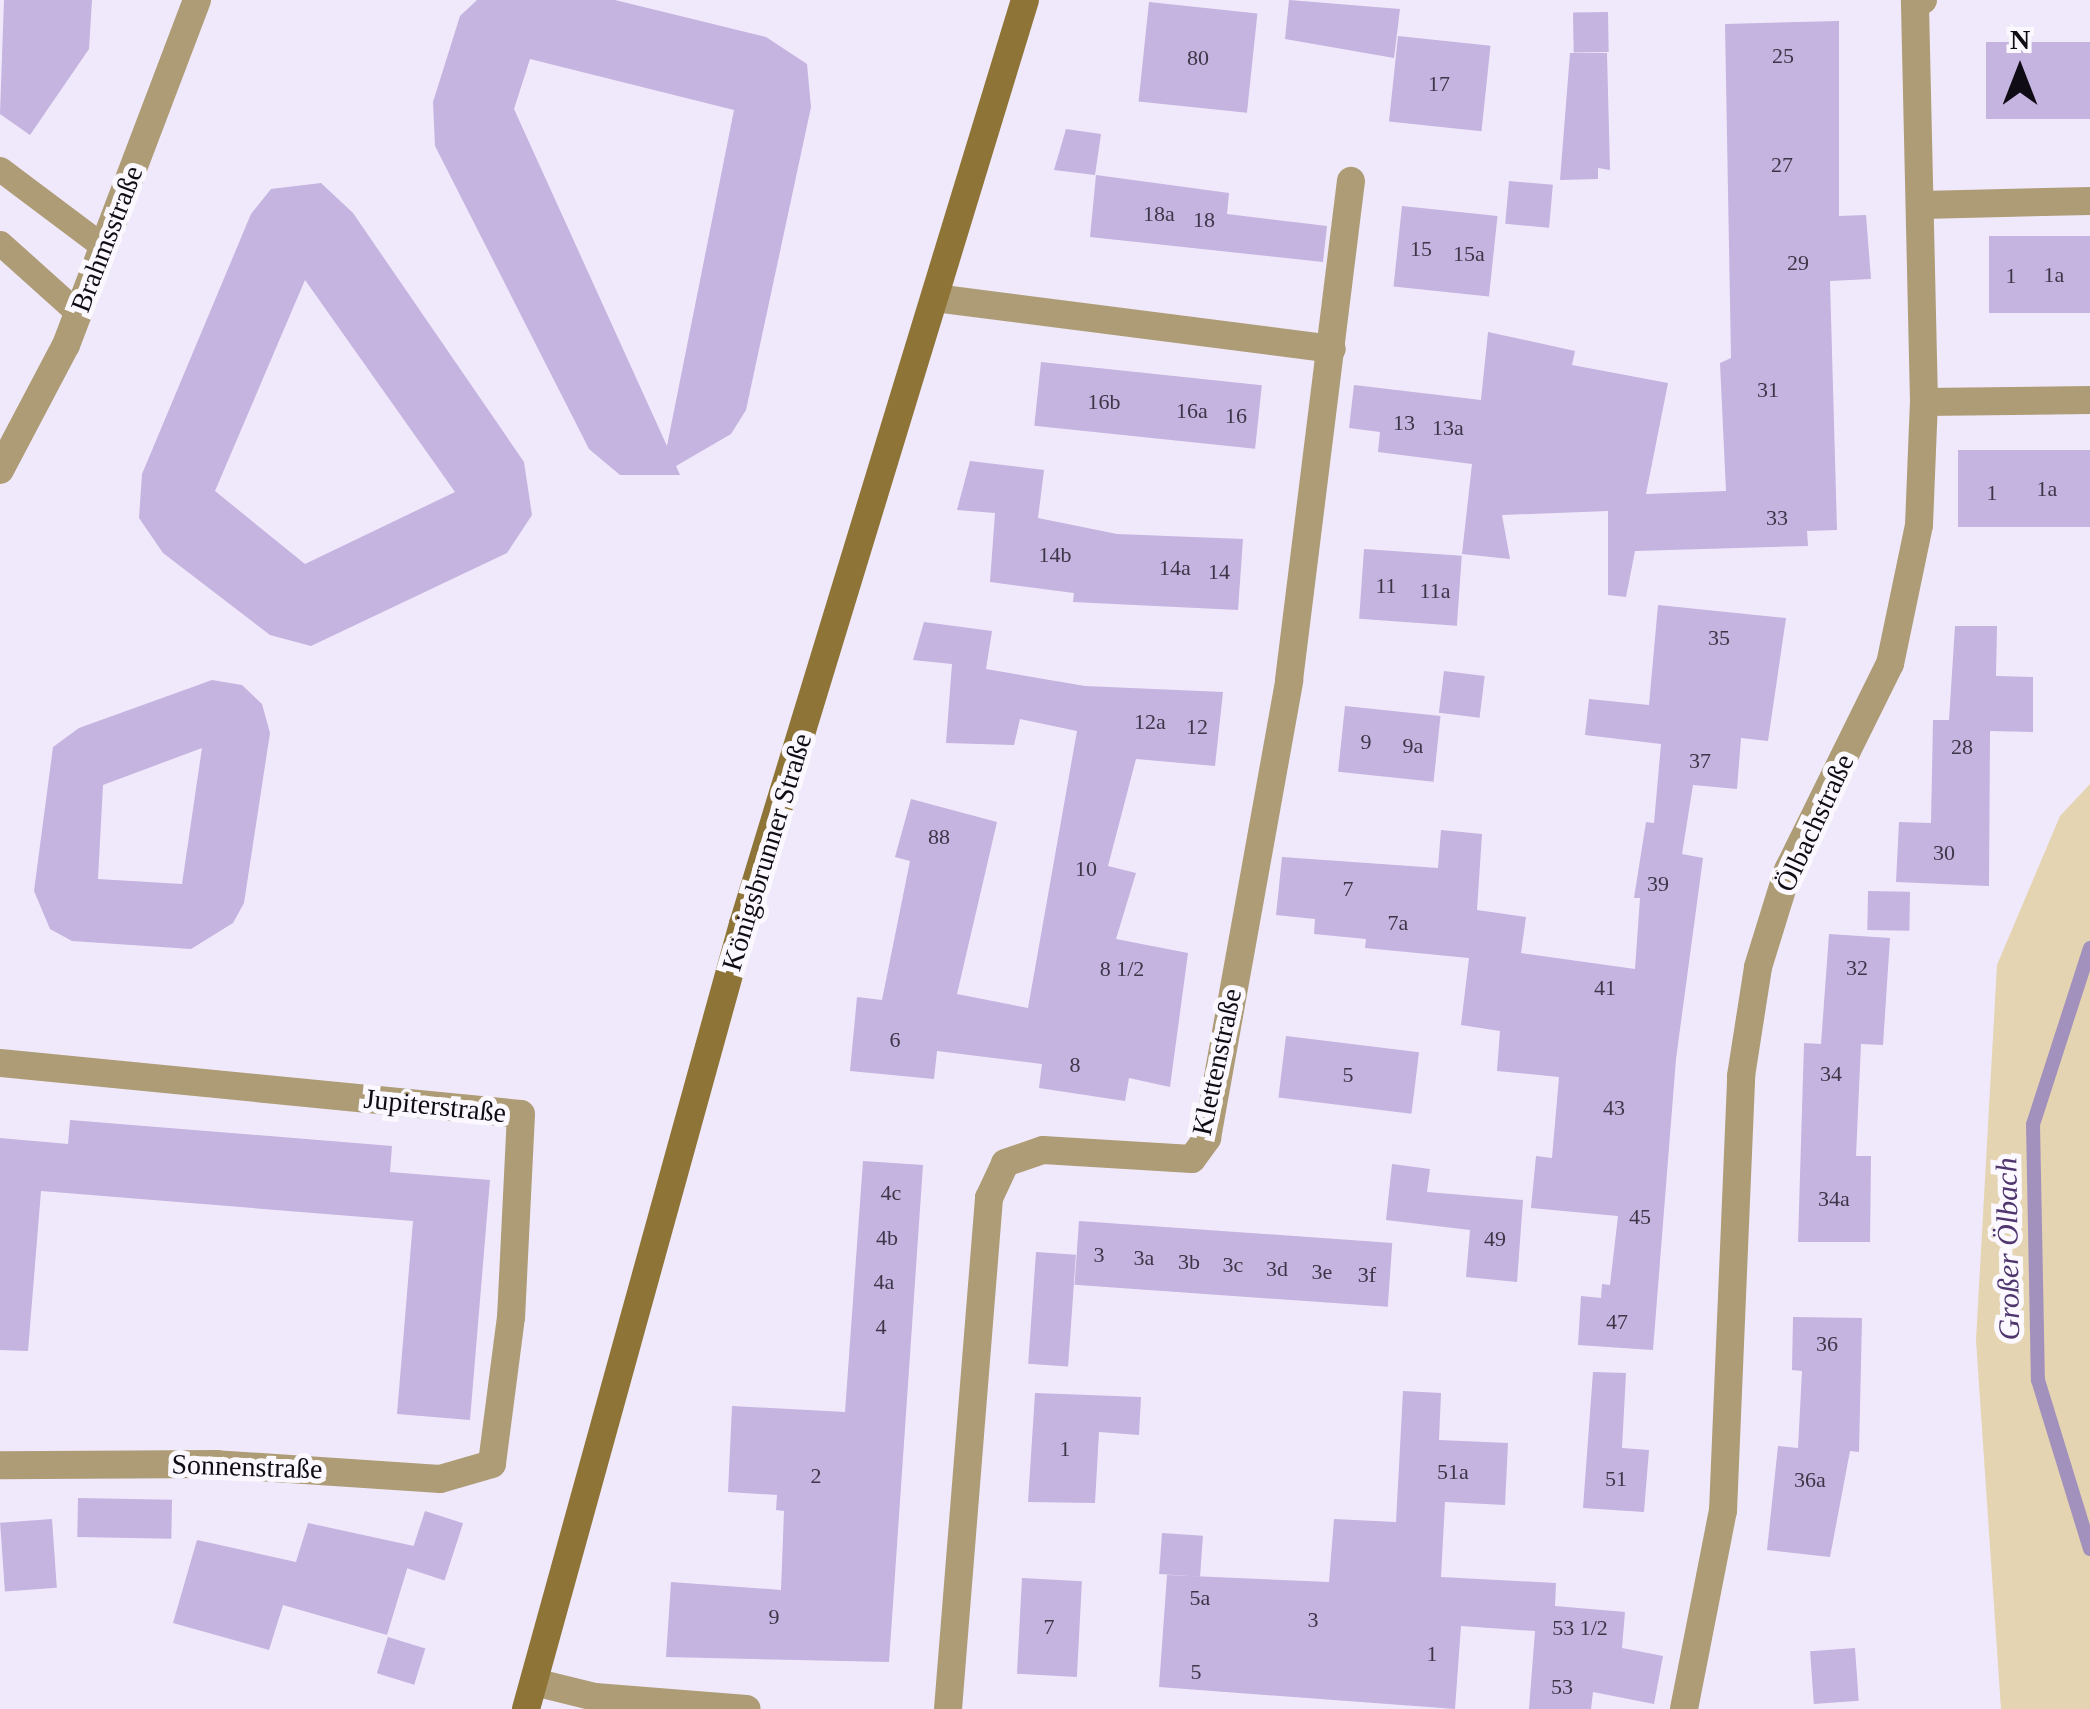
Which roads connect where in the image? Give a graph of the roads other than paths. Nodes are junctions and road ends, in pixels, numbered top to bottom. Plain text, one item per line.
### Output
1 (198, 0) edge
2 (1024, 0) edge
3 (1919, 0) edge
4 (0, 169) edge
5 (1351, 181) dead end
6 (2090, 201) edge
7 (1922, 205) junction
8 (0, 243) edge
9 (104, 247) junction
10 (935, 298) junction
11 (79, 314) junction
12 (1332, 349) junction
13 (2090, 400) edge
14 (1924, 402) junction
15 (0, 470) edge
16 (0, 1063) edge
17 (492, 1464) joint
18 (0, 1465) edge
19 (534, 1682) junction
20 (526, 1709) edge
21 (747, 1709) edge
22 (948, 1709) edge
23 (1684, 1709) edge

1 - 9 street, Brahmsstraße
2 - 10 main road, Königsbrunner Straße
3 - 7 street, Ölbachstraße
4 - 9 lane
5 - 12 street, Klettenstraße
6 - 7 street
7 - 14 street, Ölbachstraße
8 - 11 lane
9 - 11 street, Brahmsstraße
10 - 12 street
10 - 19 main road, Königsbrunner Straße
11 - 15 street, Brahmsstraße
12 - 22 street, Klettenstraße
13 - 14 street
14 - 23 street, Ölbachstraße
16 - 17 street, Jupiterstraße
17 - 18 street, Sonnenstraße
19 - 20 main road, Königsbrunner Straße
19 - 21 street

